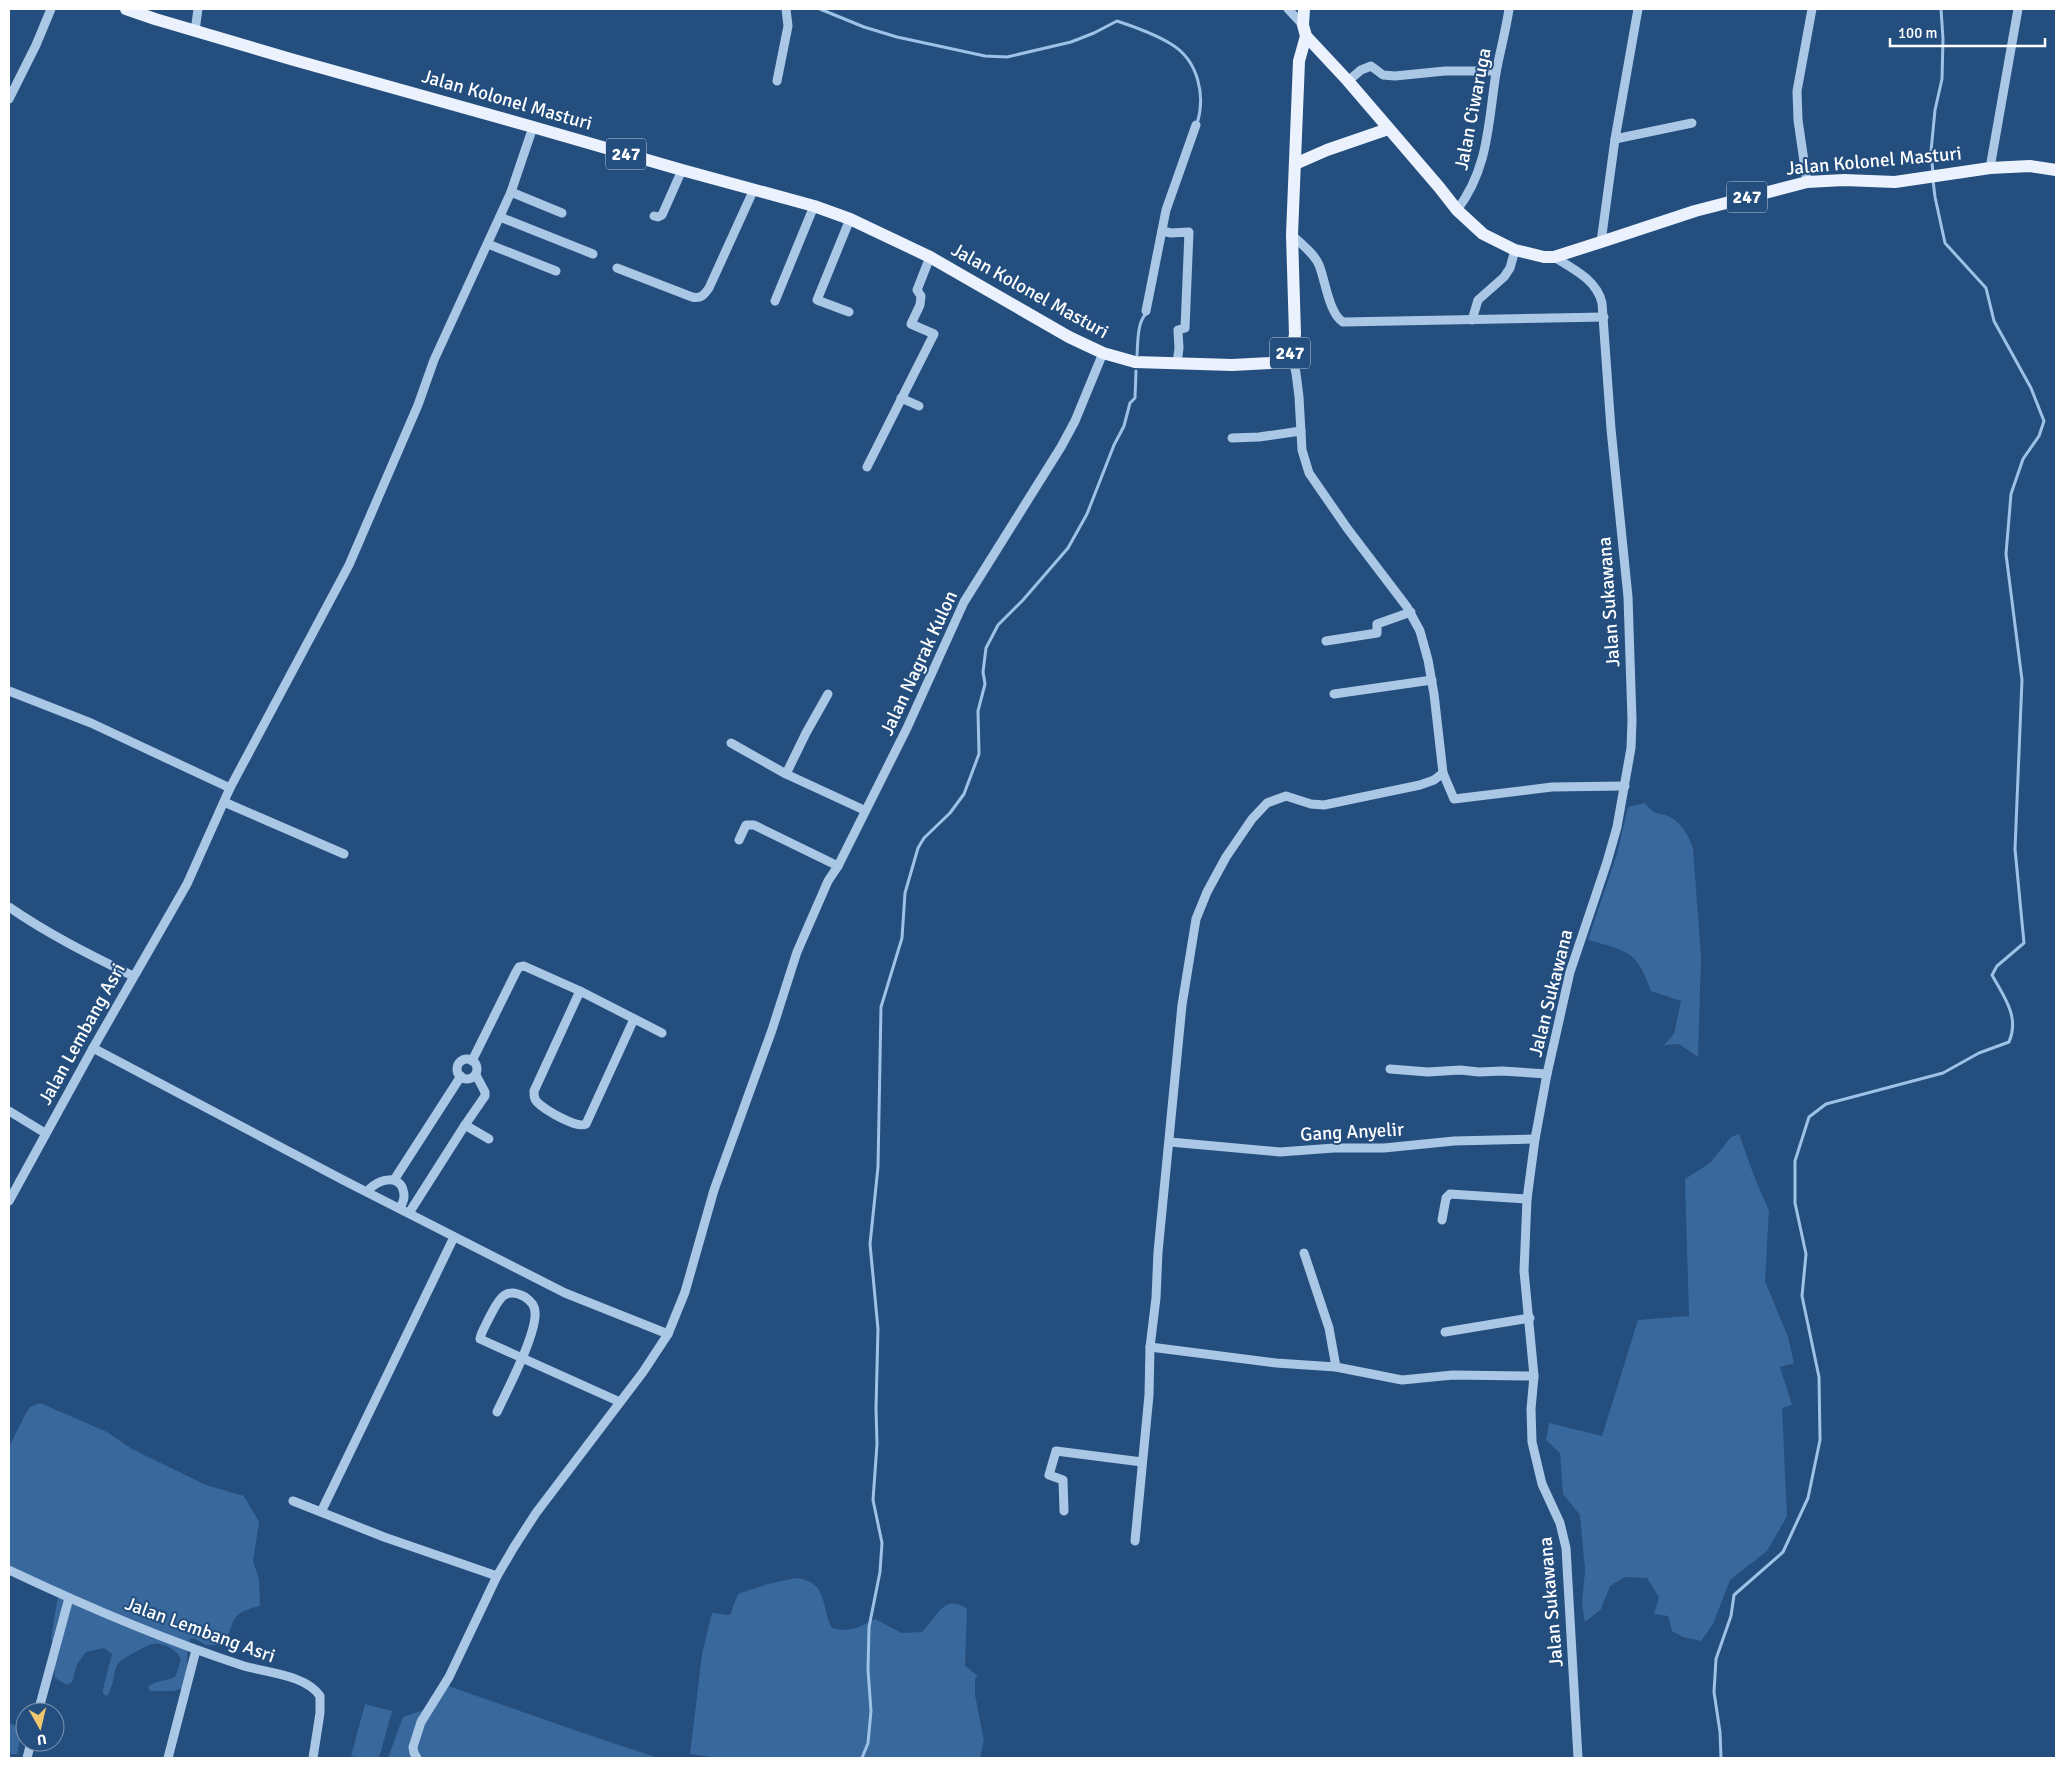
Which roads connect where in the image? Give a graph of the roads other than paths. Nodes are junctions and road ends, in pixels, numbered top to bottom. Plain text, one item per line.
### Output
1 (51, 9) edge
2 (126, 9) edge
3 (198, 9) edge
4 (786, 9) edge
5 (1288, 9) edge
6 (1304, 9) edge
7 (1509, 9) edge
8 (1638, 9) edge
9 (1812, 9) edge
10 (2018, 9) edge
11 (1305, 30) junction
12 (195, 31) junction
13 (1496, 71) junction
14 (1348, 80) junction
15 (777, 81) dead end
16 (9, 99) edge
17 (1692, 123) dead end
18 (1196, 125) dead end
19 (533, 127) junction
20 (1388, 129) junction
21 (1615, 139) junction
22 (1295, 164) junction
23 (1990, 168) junction
24 (682, 170) junction
25 (2056, 170) edge
26 (1807, 182) junction
27 (754, 189) junction
28 (511, 192) junction
29 (814, 206) junction
30 (1457, 210) junction
31 (562, 213) dead end
32 (654, 216) dead end
33 (500, 217) junction
34 (850, 219) junction
35 (1163, 231) junction
36 (1292, 236) junction
37 (1601, 242) junction
38 (488, 244) junction
39 (1515, 250) junction
40 (593, 254) dead end
41 (930, 257) junction
42 (1554, 257) junction
43 (617, 268) dead end
44 (556, 271) dead end
45 (775, 301) dead end
46 (1146, 311) dead end
47 (849, 312) dead end
48 (1604, 317) junction
49 (1472, 320) junction
50 (1291, 352) junction
51 (1103, 353) junction
52 (1176, 364) junction
53 (901, 398) junction
54 (919, 406) dead end
55 (1301, 431) junction
56 (1232, 438) dead end
57 (867, 468) dead end
58 (1411, 612) junction
59 (1326, 640) dead end
60 (1432, 680) junction
61 (9, 691) edge
62 (828, 694) dead end
63 (1334, 694) dead end
64 (730, 743) dead end
65 (1444, 773) junction
66 (786, 774) junction
67 (1625, 786) junction
68 (230, 788) junction
69 (224, 802) junction
70 (864, 810) junction
71 (738, 840) dead end
72 (344, 854) dead end
73 (838, 866) junction
74 (9, 907) edge
75 (133, 976) junction
76 (580, 991) junction
77 (634, 1019) junction
78 (662, 1033) dead end
79 (93, 1048) junction
80 (472, 1061) junction
81 (1390, 1069) dead end
82 (1547, 1074) junction
83 (476, 1075) junction
84 (461, 1076) junction
85 (9, 1111) edge
86 (465, 1125) junction
87 (45, 1133) junction
88 (489, 1138) dead end
89 (1535, 1139) junction
90 (1170, 1142) junction
91 (394, 1180) junction
92 (367, 1192) junction
93 (1527, 1199) junction
94 (9, 1201) edge
95 (400, 1209) junction
96 (410, 1213) junction
97 (1442, 1220) dead end
98 (454, 1237) junction
99 (1304, 1254) dead end
100 (1530, 1318) junction
101 (1446, 1332) dead end
102 (668, 1334) junction
103 (1150, 1346) junction
104 (521, 1359) junction
105 (1336, 1367) junction
106 (1534, 1376) junction
107 (620, 1402) junction
108 (497, 1412) dead end
109 (1142, 1462) junction
110 (293, 1501) dead end
111 (1064, 1511) dead end
112 (321, 1512) junction
113 (1135, 1541) dead end
114 (9, 1570) edge
115 (497, 1576) junction
116 (69, 1598) junction
117 (196, 1650) junction
118 (41, 1702) edge
119 (168, 1758) edge
120 (313, 1758) edge
121 (417, 1758) edge
122 (1578, 1758) edge

1 - 16 street
2 - 12 main road, Jalan Kolonel Masturi / 247
3 - 12 street
4 - 15 street
5 - 11 street
6 - 11 main road
7 - 13 street, Jalan Ciwaruga
8 - 21 street
9 - 26 street
10 - 23 street
11 - 14 main road, Jalan Kolonel Masturi
11 - 22 main road
12 - 19 main road, Jalan Kolonel Masturi / 247
13 - 14 street
13 - 30 street, Jalan Ciwaruga
14 - 20 main road, Jalan Kolonel Masturi
17 - 21 street
18 - 35 street
19 - 24 main road, Jalan Kolonel Masturi / 247
19 - 28 street, Jalan Lembang Asri
20 - 22 main road
20 - 30 main road, Jalan Kolonel Masturi / 247
21 - 37 street
22 - 36 main road, 247
23 - 25 main road, Jalan Kolonel Masturi / 247
23 - 26 main road, Jalan Kolonel Masturi / 247
24 - 27 main road, Jalan Kolonel Masturi / 247
24 - 32 street
26 - 37 main road, Jalan Kolonel Masturi / 247
27 - 29 main road, Jalan Kolonel Masturi / 247
27 - 43 street
28 - 31 street
28 - 33 street, Jalan Lembang Asri
29 - 34 main road, Jalan Kolonel Masturi / 247
29 - 45 street
30 - 39 main road, Jalan Kolonel Masturi / 247
33 - 38 street, Jalan Lembang Asri
33 - 40 street
34 - 41 main road, Jalan Kolonel Masturi / 247
34 - 47 street
35 - 46 street
35 - 52 street
36 - 49 street
36 - 50 main road, 247
37 - 42 main road, Jalan Kolonel Masturi / 247
38 - 44 street
38 - 68 street, Jalan Lembang Asri
39 - 42 main road, Jalan Kolonel Masturi / 247
39 - 49 street
41 - 51 main road, Jalan Kolonel Masturi / 247
41 - 53 street
42 - 48 street, Jalan Sukawana
48 - 49 street
48 - 67 street, Jalan Sukawana
50 - 52 main road, Jalan Kolonel Masturi / 247
50 - 55 street
51 - 52 main road, Jalan Kolonel Masturi / 247
51 - 70 street, Jalan Nagrak Kulon
53 - 54 street
53 - 57 street
55 - 56 street
55 - 58 street
58 - 59 street
58 - 60 street
60 - 63 street
60 - 65 street
61 - 68 street
62 - 66 street
64 - 66 street
65 - 67 street
65 - 90 street
66 - 70 street
67 - 82 street, Jalan Sukawana
68 - 69 street, Jalan Lembang Asri
69 - 72 street
69 - 75 street, Jalan Lembang Asri
70 - 73 street, Jalan Nagrak Kulon
71 - 73 street
73 - 102 street, Jalan Nagrak Kulon
74 - 75 street
75 - 79 street, Jalan Lembang Asri
76 - 77 street
76 - 77 street
76 - 80 street
77 - 78 street
79 - 87 street, Jalan Lembang Asri
79 - 92 street
80 - 83 street
80 - 84 street
81 - 82 street
82 - 89 street, Jalan Sukawana
83 - 84 street
83 - 86 street
84 - 91 street
85 - 87 street
86 - 88 street
86 - 96 street
87 - 94 street, Jalan Lembang Asri
89 - 90 street, Gang Anyelir
89 - 93 street, Jalan Sukawana
90 - 103 street
91 - 92 street
91 - 95 street
92 - 95 street
93 - 97 street
93 - 100 street, Jalan Sukawana
95 - 96 street
96 - 98 street
98 - 102 street
98 - 112 street
99 - 105 street
100 - 101 street
100 - 106 street, Jalan Sukawana
102 - 107 street, Jalan Nagrak Kulon
103 - 105 street
103 - 109 street
104 - 104 street
104 - 107 street
104 - 108 street
105 - 106 street
106 - 122 street, Jalan Sukawana
107 - 115 street, Jalan Nagrak Kulon
109 - 111 street
109 - 113 street
110 - 112 street
112 - 115 street
114 - 116 street, Jalan Lembang Asri
115 - 121 street, Jalan Nagrak Kulon
116 - 117 street, Jalan Lembang Asri
116 - 118 street
117 - 119 street
117 - 120 street, Jalan Lembang Asri

